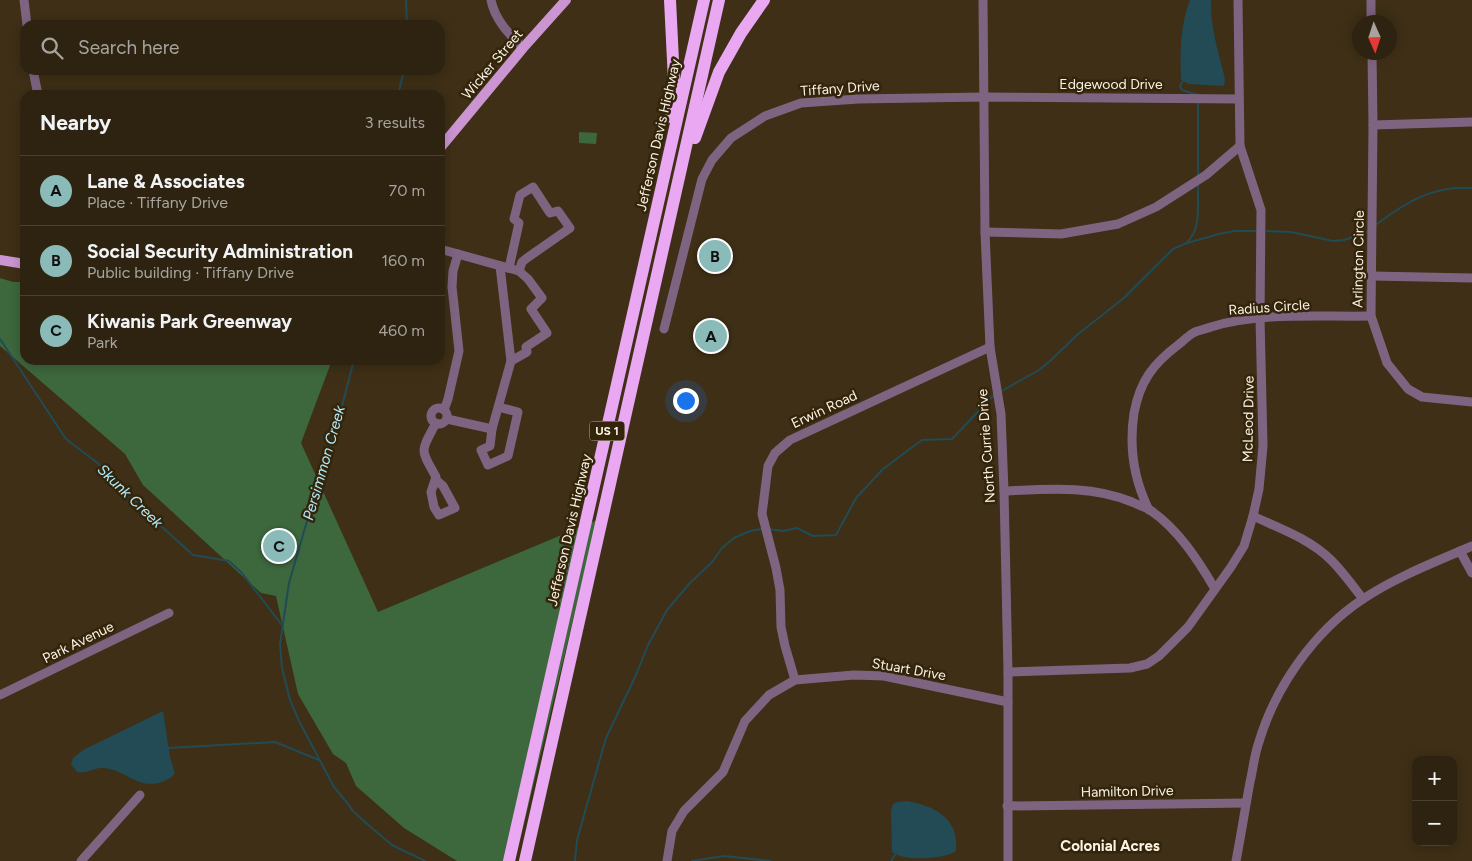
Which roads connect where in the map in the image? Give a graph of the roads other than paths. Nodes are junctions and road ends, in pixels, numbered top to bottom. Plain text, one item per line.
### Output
1 (24, 0) edge
2 (491, 0) edge
3 (566, 0) edge
4 (670, 0) edge
5 (704, 0) edge
6 (719, 0) edge
7 (764, 0) edge
8 (983, 0) edge
9 (1238, 0) edge
10 (1371, 0) edge
11 (1371, 15) edge
12 (26, 20) edge
13 (523, 48) junction
14 (1372, 60) edge
15 (34, 75) edge
16 (37, 90) edge
17 (984, 97) junction
18 (1239, 99) junction
19 (1472, 122) edge
20 (1373, 125) junction
21 (445, 142) edge
22 (1240, 146) junction
23 (664, 174) junction
24 (674, 197) junction
25 (986, 232) junction
26 (445, 250) edge
27 (458, 254) junction
28 (0, 260) edge
29 (20, 263) edge
30 (504, 267) junction
31 (519, 271) junction
32 (1372, 276) junction
33 (1472, 278) edge
34 (1371, 316) junction
35 (1260, 318) junction
36 (664, 329) dead end
37 (990, 347) junction
38 (511, 361) junction
39 (1472, 402) edge
40 (498, 407) junction
41 (445, 414) junction
42 (436, 423) junction
43 (492, 429) junction
44 (436, 480) dead end
45 (1004, 491) junction
46 (1149, 510) junction
47 (1253, 516) junction
48 (1472, 546) edge
49 (1460, 551) junction
50 (1472, 573) edge
51 (1215, 589) junction
52 (1363, 599) junction
53 (169, 613) dead end
54 (1008, 672) junction
55 (796, 680) junction
56 (0, 695) edge
57 (1008, 702) junction
58 (140, 795) dead end
59 (1246, 803) junction
60 (1007, 806) junction
61 (81, 861) edge
62 (509, 861) edge
63 (525, 861) edge
64 (667, 861) edge
65 (1008, 861) edge
66 (1236, 861) edge

1 - 12 street
2 - 13 street
3 - 13 main road, Wicker Street
4 - 23 highway
5 - 23 highway, Jefferson Davis Highway / US 1
6 - 24 highway, US 1
7 - 24 highway
8 - 17 street, North Currie Drive
9 - 18 street, McLeod Drive
10 - 11 street
13 - 21 main road, Wicker Street
14 - 20 street, Arlington Circle
15 - 16 street
17 - 18 street, Edgewood Drive
17 - 25 street, North Currie Drive
17 - 36 street, Tiffany Drive
18 - 22 street, McLeod Drive
19 - 20 street
20 - 32 street, Arlington Circle
22 - 25 street
22 - 35 street, McLeod Drive
23 - 62 highway, Jefferson Davis Highway / US 1
24 - 63 highway, US 1
25 - 37 street, North Currie Drive
26 - 27 street
27 - 30 street
27 - 41 street
28 - 29 main road
30 - 31 street
30 - 31 street
30 - 38 street
31 - 38 street
32 - 33 street
32 - 34 street, Arlington Circle
34 - 35 street, Radius Circle
34 - 39 street, Arlington Circle
35 - 46 street, Radius Circle
35 - 47 street, McLeod Drive
37 - 45 street, North Currie Drive
37 - 55 street, Erwin Road
38 - 40 street
40 - 43 street
40 - 43 street
41 - 42 street
41 - 42 street
41 - 43 street
42 - 44 street
45 - 46 street
45 - 54 street, North Currie Drive
46 - 51 street
47 - 51 street, McLeod Drive
47 - 52 street
48 - 49 street
49 - 50 street
49 - 52 street
51 - 54 street, McLeod Drive
52 - 59 street
53 - 56 street, Park Avenue
54 - 57 street, North Currie Drive
55 - 57 street, Stuart Drive
55 - 64 street, Stuart Drive
57 - 60 street, North Currie Drive
58 - 61 street
59 - 60 street, Hamilton Drive
59 - 66 street
60 - 65 street, North Currie Drive

